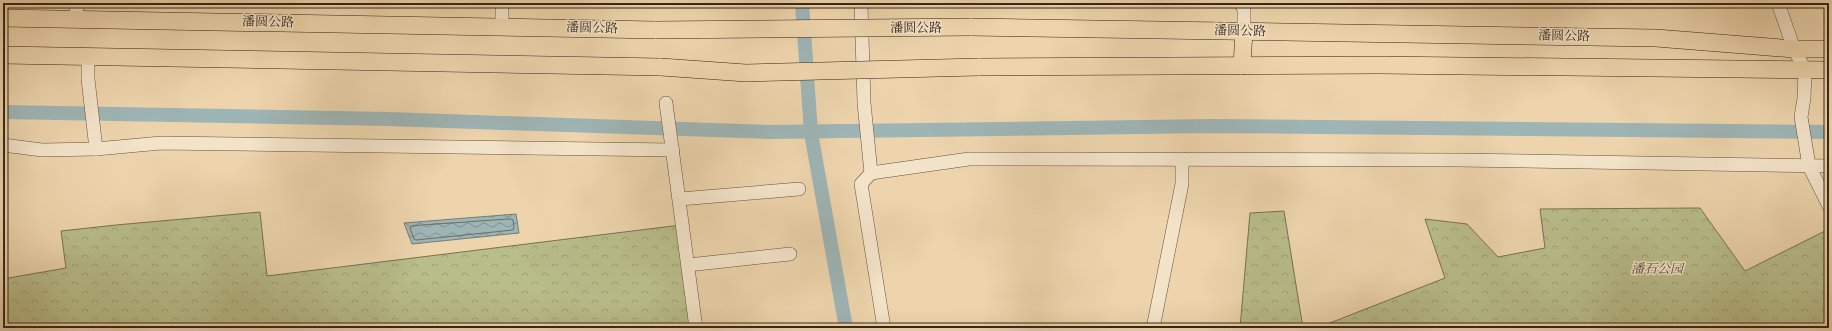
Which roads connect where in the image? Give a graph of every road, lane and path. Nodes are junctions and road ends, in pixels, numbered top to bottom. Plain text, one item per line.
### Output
1 (502, 3) edge
2 (862, 3) edge
3 (1240, 3) edge
4 (1778, 3) edge
5 (77, 11) edge
6 (3, 18) edge
7 (502, 27) junction
8 (1244, 31) junction
9 (1829, 48) edge
10 (1794, 49) junction
11 (3, 55) edge
12 (88, 56) junction
13 (1242, 66) junction
14 (1805, 70) junction
15 (1829, 70) edge
16 (666, 103) dead end
17 (3, 145) edge
18 (96, 146) junction
19 (673, 147) junction
20 (1182, 159) junction
21 (1808, 162) junction
22 (1829, 166) edge
23 (870, 167) junction
24 (799, 188) dead end
25 (680, 199) junction
26 (1829, 206) edge
27 (790, 254) dead end
28 (688, 265) junction
29 (696, 328) edge
30 (884, 328) edge
31 (1153, 328) edge

1 - 7 street
2 - 23 street
3 - 8 street
4 - 10 street
5 - 6 main road, 潘圆公路
5 - 7 main road, 潘圆公路
7 - 8 main road, 潘圆公路, bridge
8 - 10 main road, 潘圆公路
8 - 13 main road
9 - 10 main road, 潘圆公路
10 - 14 street
11 - 12 main road
12 - 13 main road, bridge
12 - 18 street
13 - 14 main road
14 - 15 main road
14 - 21 street
16 - 19 street
17 - 18 street
18 - 19 street
19 - 25 street
20 - 21 street
20 - 23 street
20 - 31 street
21 - 22 street
21 - 26 street
23 - 30 street
24 - 25 street
25 - 28 street
27 - 28 street
28 - 29 street

